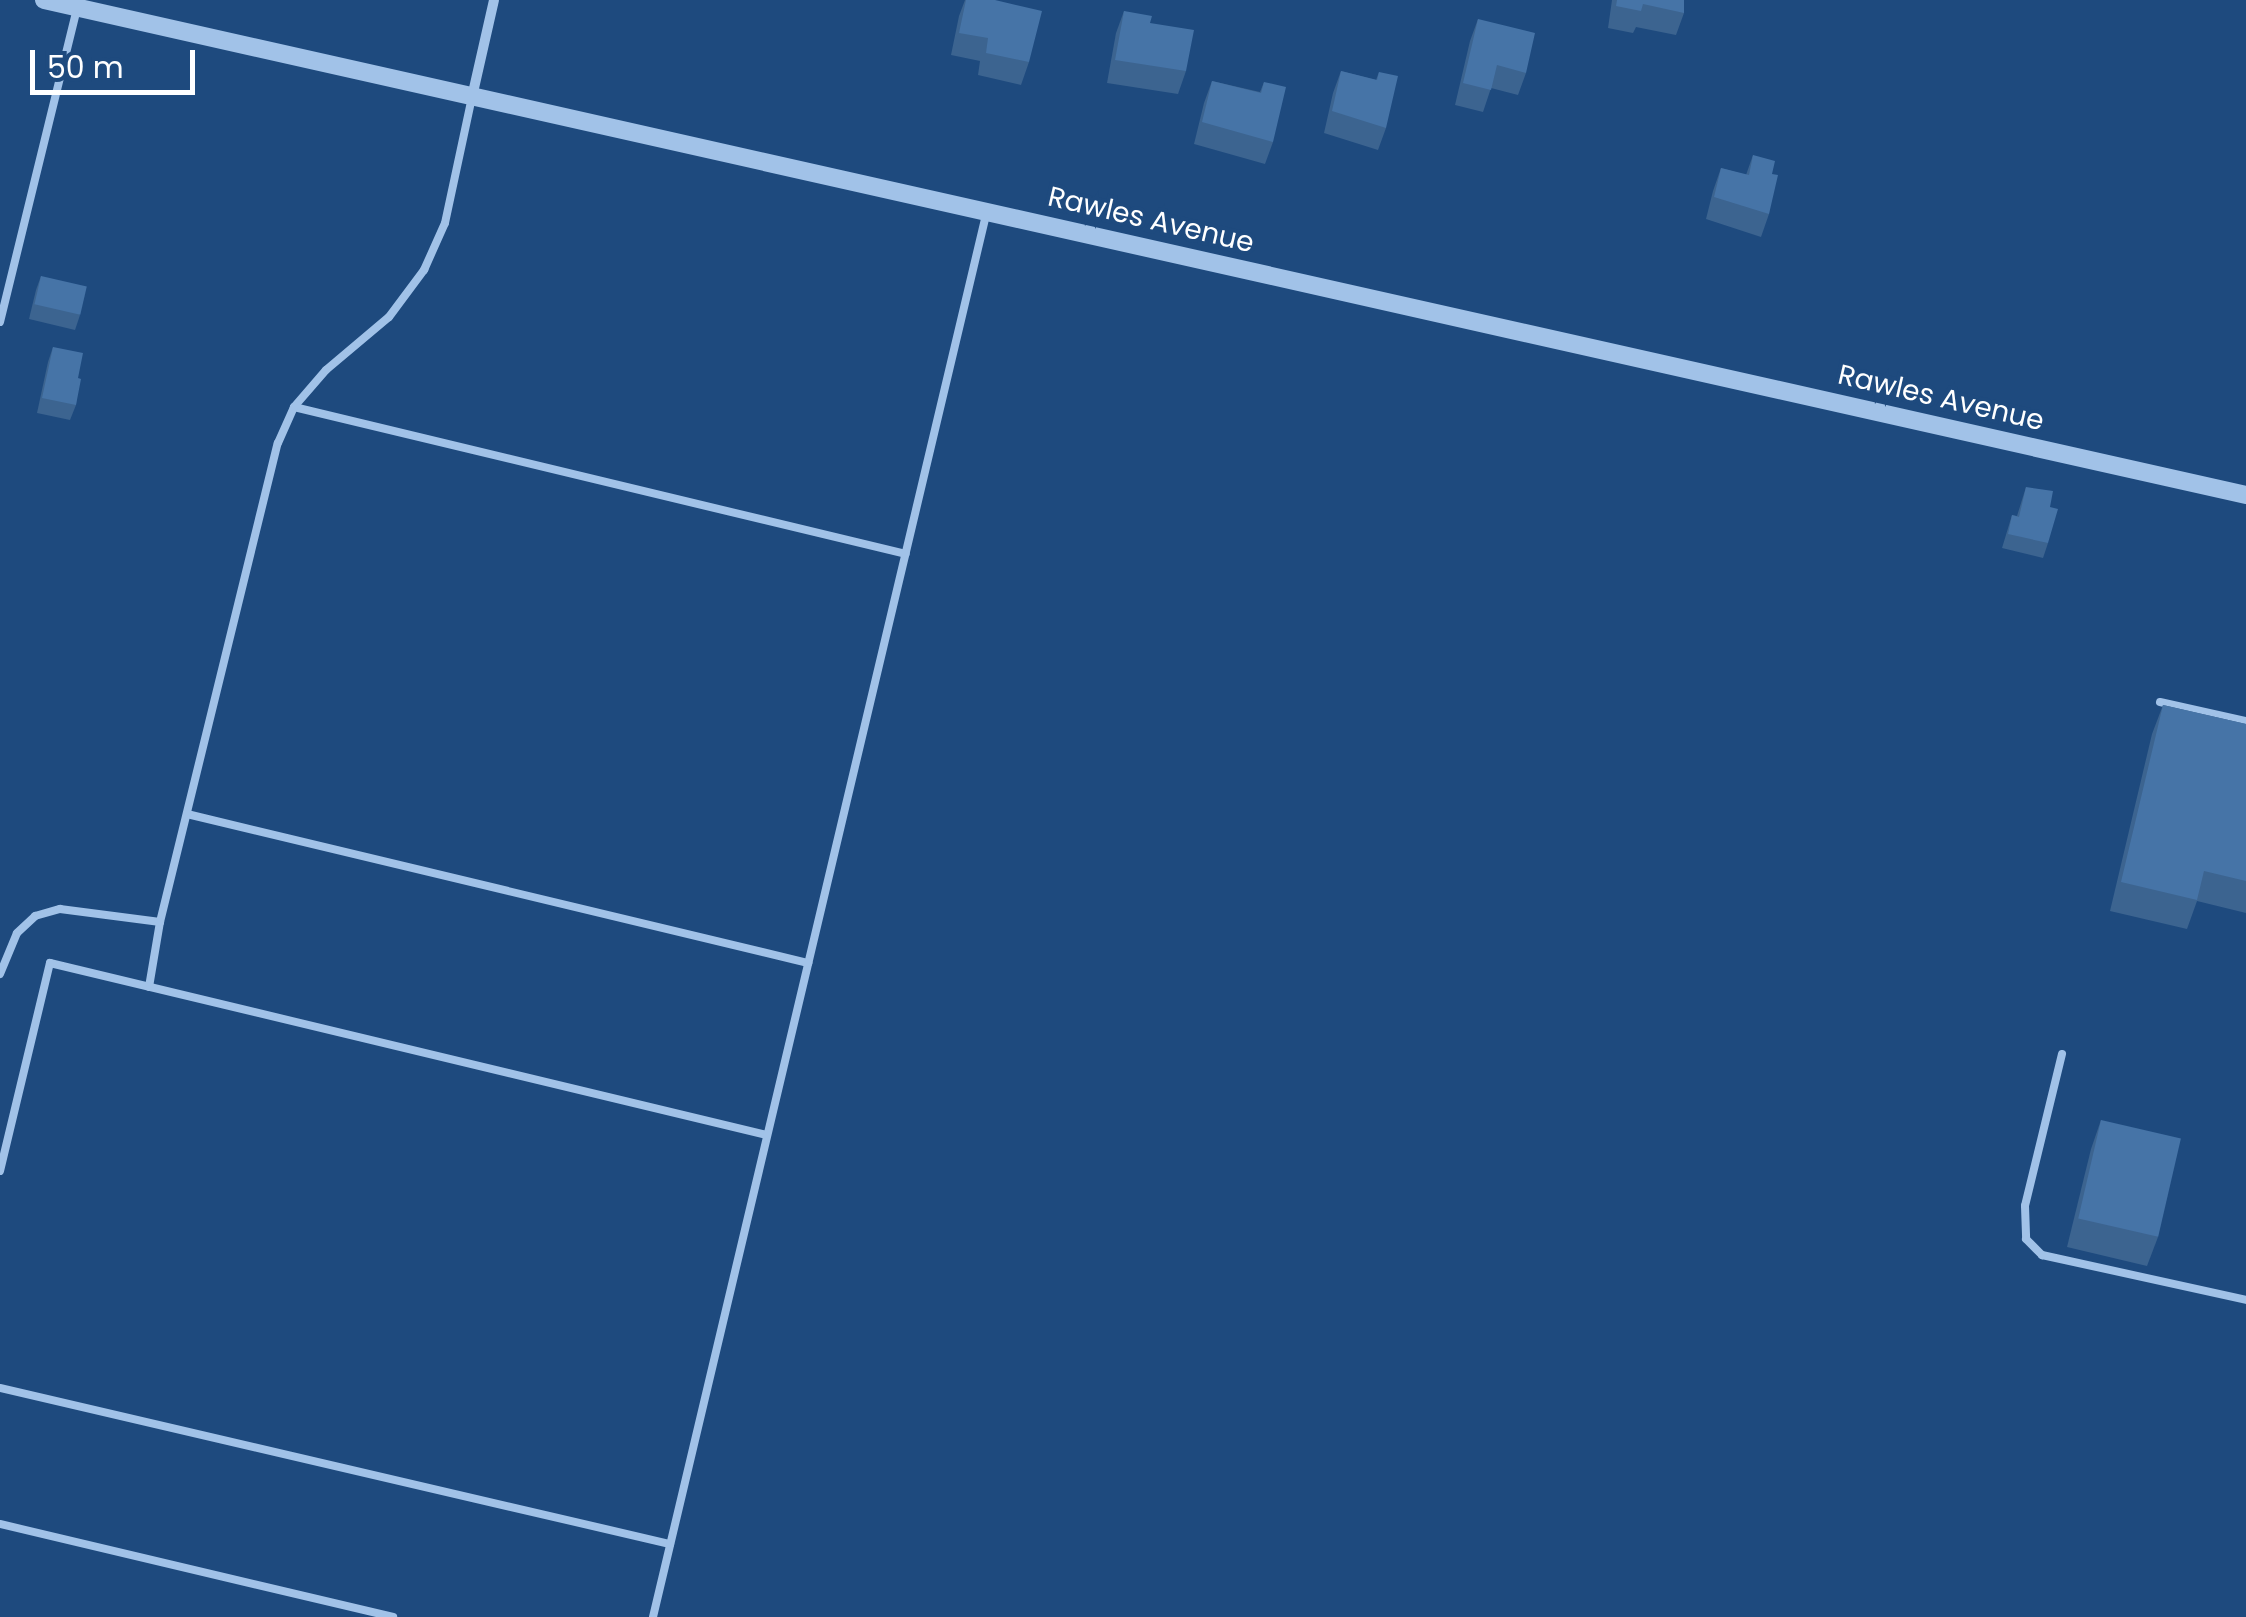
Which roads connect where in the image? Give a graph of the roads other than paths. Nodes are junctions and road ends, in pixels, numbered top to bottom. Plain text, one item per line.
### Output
1 (44, 0) edge
2 (494, 0) edge
3 (77, 8) junction
4 (472, 97) junction
5 (987, 210) junction
6 (0, 322) edge
7 (294, 407) junction
8 (2246, 495) edge
9 (906, 554) junction
10 (2160, 702) edge
11 (2246, 721) edge
12 (187, 814) junction
13 (160, 922) junction
14 (808, 963) junction
15 (0, 974) edge
16 (149, 986) junction
17 (2062, 1054) dead end
18 (767, 1135) junction
19 (0, 1172) edge
20 (2246, 1300) edge
21 (0, 1388) edge
22 (0, 1524) edge
23 (670, 1544) junction
24 (393, 1617) edge
25 (652, 1617) edge

1 - 3 street, Rawles Avenue
2 - 4 street
3 - 4 street, Rawles Avenue
3 - 6 lane
4 - 5 street, Rawles Avenue
4 - 7 lane
5 - 8 street, Rawles Avenue
5 - 9 lane
7 - 9 lane
7 - 12 lane
9 - 14 lane
10 - 11 lane
12 - 13 lane
12 - 14 lane
13 - 15 lane
13 - 16 lane
14 - 18 lane
16 - 18 lane
16 - 19 lane
17 - 20 lane
18 - 23 lane
21 - 23 lane
22 - 24 lane
23 - 25 lane

